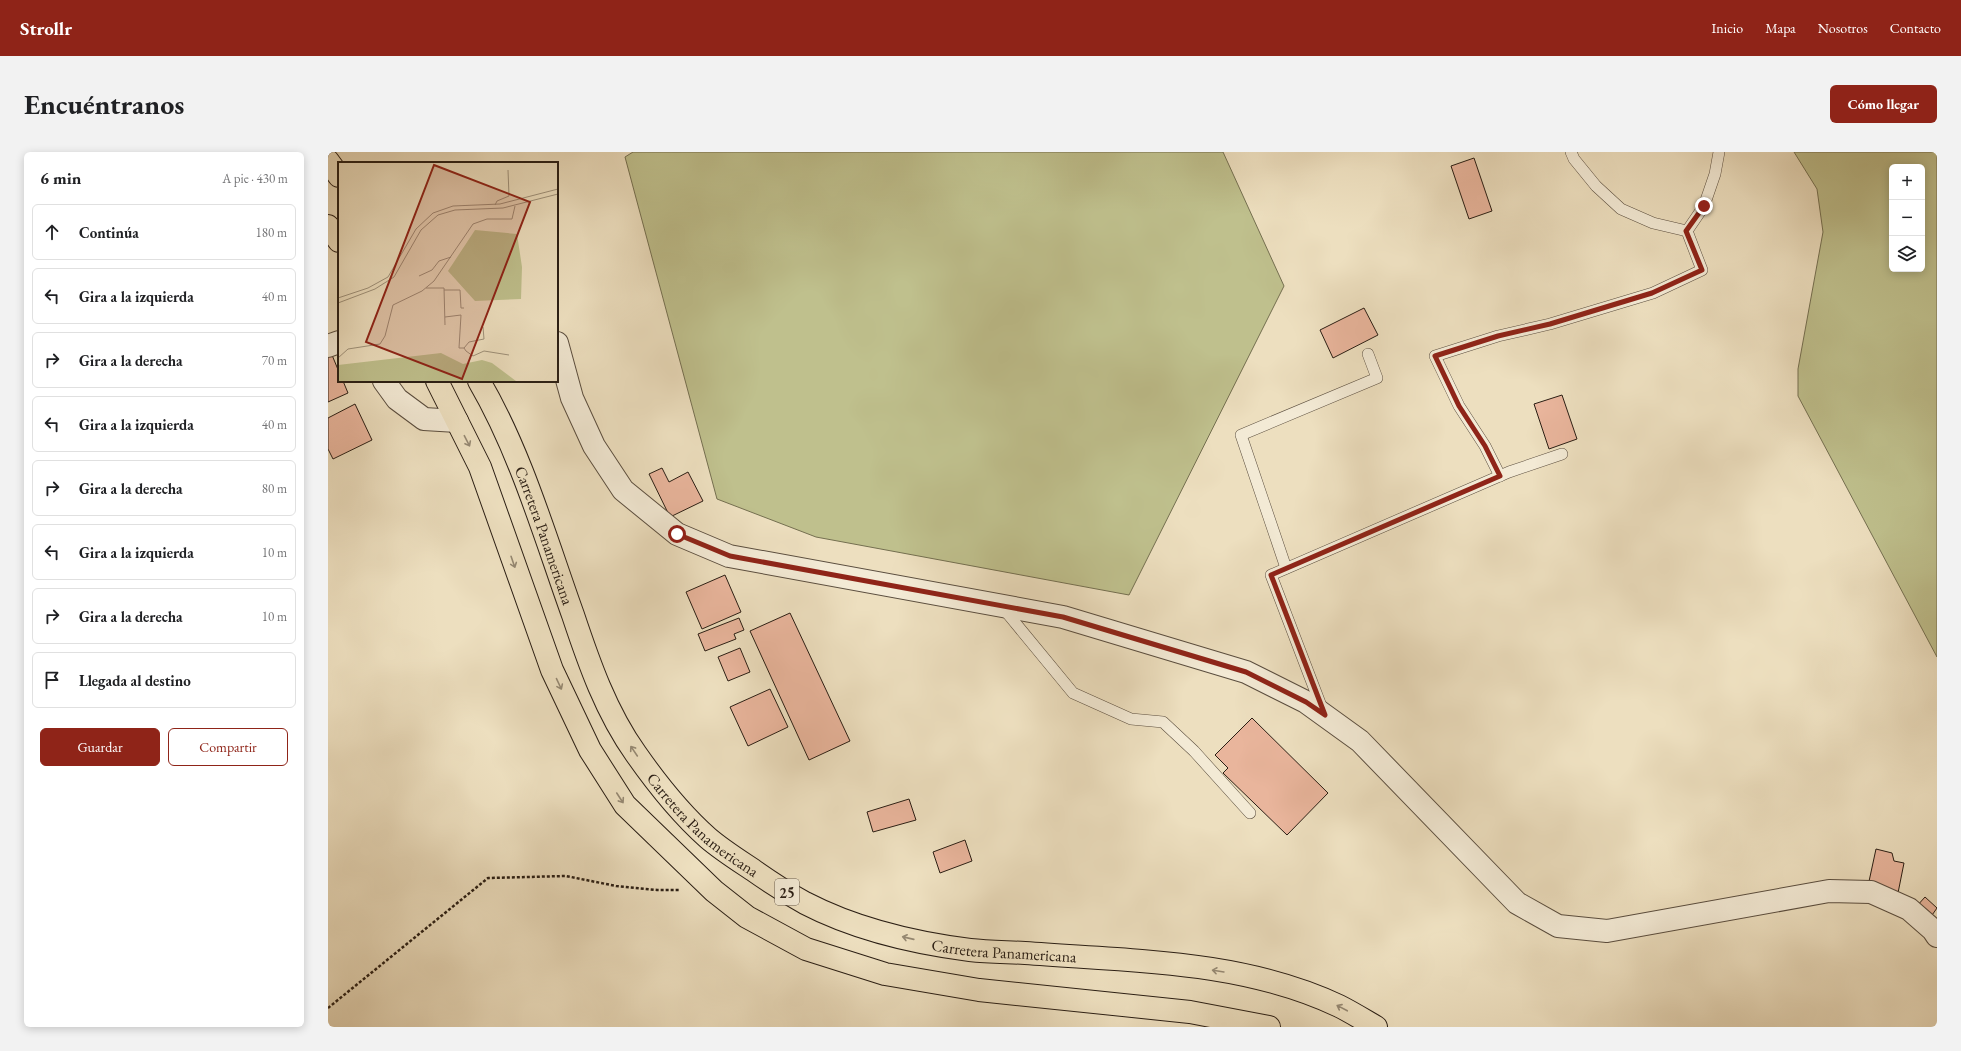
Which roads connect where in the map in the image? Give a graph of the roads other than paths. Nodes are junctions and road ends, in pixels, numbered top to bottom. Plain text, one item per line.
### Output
1 (1571, 152) edge
2 (1719, 152) edge
3 (328, 161) edge
4 (338, 175) edge
5 (328, 226) edge
6 (1686, 231) junction
7 (338, 240) edge
8 (338, 342) edge
9 (328, 346) edge
10 (558, 347) edge
11 (1368, 354) dead end
12 (385, 382) edge
13 (438, 382) edge
14 (480, 382) edge
15 (457, 421) junction
16 (1562, 454) dead end
17 (1500, 476) junction
18 (1286, 568) junction
19 (1000, 605) junction
20 (1325, 715) junction
21 (1250, 813) dead end
22 (1937, 936) edge
23 (1269, 1027) edge
24 (1376, 1027) edge

1 - 6 lane
2 - 6 lane
3 - 4 highway
5 - 7 highway
6 - 17 lane
8 - 9 street
10 - 19 street
11 - 18 lane
12 - 15 street
13 - 15 highway
24 -> 14 highway, Carretera Panamericana / 25
15 -> 23 highway
16 - 17 lane
17 - 18 lane
18 - 20 lane
19 - 20 street
19 - 21 lane
20 - 22 street

